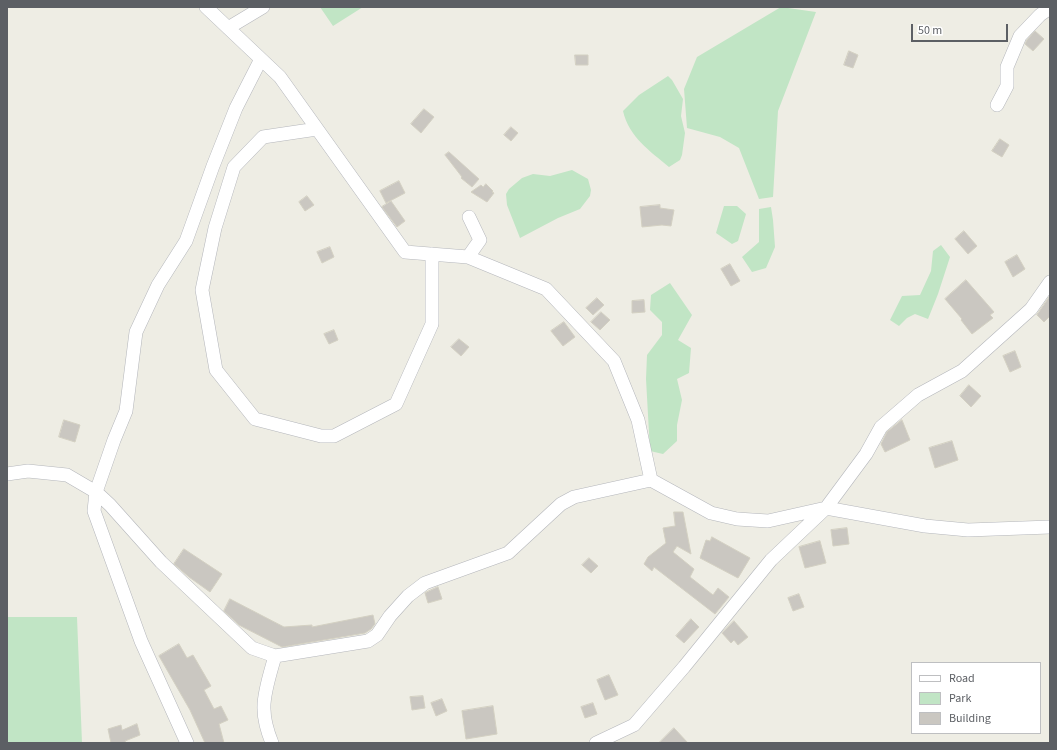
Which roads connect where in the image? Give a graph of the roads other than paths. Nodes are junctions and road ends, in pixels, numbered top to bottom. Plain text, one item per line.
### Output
1 (206, 7) edge
2 (263, 7) edge
3 (1050, 8) edge
4 (228, 28) junction
5 (261, 59) junction
6 (997, 105) dead end
7 (317, 129) junction
8 (469, 217) dead end
9 (432, 254) junction
10 (468, 257) junction
11 (1050, 282) edge
12 (7, 474) edge
13 (650, 480) junction
14 (96, 492) junction
15 (826, 508) junction
16 (1050, 527) edge
17 (275, 656) junction
18 (187, 743) edge
19 (272, 743) edge
20 (596, 743) edge

1 - 4 street
2 - 4 street
3 - 6 street
4 - 5 street
5 - 7 street
5 - 14 street
7 - 9 street
7 - 9 street
8 - 10 street
9 - 10 street
10 - 13 street
11 - 15 street
12 - 14 street
13 - 15 street
13 - 17 street
14 - 17 street
14 - 18 street
15 - 16 street
15 - 20 street
17 - 19 street

